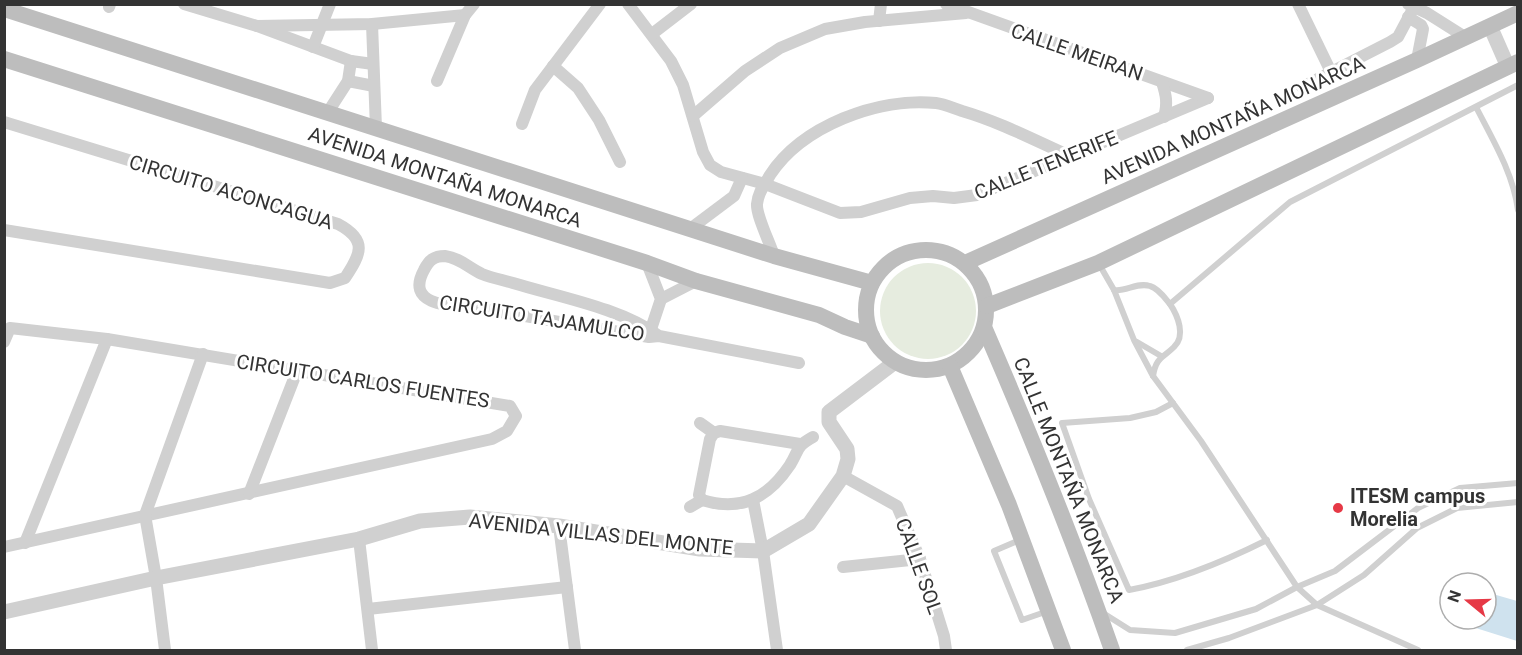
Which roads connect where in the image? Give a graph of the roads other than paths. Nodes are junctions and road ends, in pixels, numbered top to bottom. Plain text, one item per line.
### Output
1 (184, 4) edge
2 (330, 4) edge
3 (474, 4) edge
4 (600, 4) edge
5 (627, 4) edge
6 (691, 4) edge
7 (881, 4) edge
8 (946, 4) edge
9 (1298, 4) edge
10 (4, 9) edge
11 (223, 10) edge
12 (1410, 10) edge
13 (966, 13) junction
14 (1518, 13) edge
15 (465, 15) junction
16 (879, 21) junction
17 (322, 24) junction
18 (372, 24) junction
19 (257, 26) junction
20 (1490, 26) junction
21 (652, 34) junction
22 (1465, 38) junction
23 (313, 47) junction
24 (4, 59) edge
25 (1417, 60) junction
26 (351, 61) junction
27 (373, 64) junction
28 (1513, 65) edge
29 (553, 66) junction
30 (1331, 72) junction
31 (348, 81) junction
32 (436, 81) dead end
33 (1162, 82) junction
34 (374, 86) junction
35 (1518, 86) edge
36 (1302, 87) dead end
37 (1208, 98) joint
38 (1476, 107) junction
39 (328, 112) junction
40 (693, 116) junction
41 (1164, 117) junction
42 (4, 122) edge
43 (522, 124) dead end
44 (376, 128) junction
45 (1072, 156) junction
46 (620, 162) dead end
47 (742, 178) junction
48 (765, 184) junction
49 (734, 196) junction
50 (756, 206) junction
51 (1518, 210) edge
52 (690, 229) junction
53 (4, 230) edge
54 (774, 256) junction
55 (1098, 262) junction
56 (647, 263) junction
57 (965, 263) junction
58 (696, 281) junction
59 (872, 283) junction
60 (1114, 290) junction
61 (661, 299) junction
62 (1170, 304) junction
63 (987, 306) junction
64 (984, 327) junction
65 (653, 334) junction
66 (872, 336) junction
67 (107, 339) junction
68 (1134, 340) junction
69 (4, 342) edge
70 (203, 354) junction
71 (1161, 356) junction
72 (895, 362) junction
73 (799, 363) dead end
74 (950, 366) junction
75 (297, 371) junction
76 (1153, 376) junction
77 (1173, 403) junction
78 (700, 423) dead end
79 (714, 433) junction
80 (813, 437) dead end
81 (800, 444) junction
82 (843, 476) junction
83 (1518, 483) edge
84 (249, 494) junction
85 (702, 500) junction
86 (753, 500) junction
87 (1518, 502) edge
88 (690, 507) dead end
89 (145, 515) junction
90 (559, 526) junction
91 (359, 539) junction
92 (1022, 540) junction
93 (1267, 540) junction
94 (25, 543) junction
95 (4, 547) edge
96 (764, 551) junction
97 (920, 559) junction
98 (843, 567) dead end
99 (156, 578) junction
100 (567, 587) junction
101 (1297, 587) junction
102 (1317, 605) junction
103 (368, 609) junction
104 (1098, 610) junction
105 (1049, 611) junction
106 (4, 612) edge
107 (165, 651) edge
108 (372, 651) edge
109 (574, 651) edge
110 (777, 651) edge
111 (946, 651) edge
112 (1063, 651) edge
113 (1112, 651) edge
114 (1187, 651) edge
115 (1418, 651) edge

1 - 11 street
2 - 17 street
3 - 15 street
4 - 29 street
5 - 21 street, CALLE TENERIFE
6 - 21 street
7 - 16 street
8 - 13 street, CALLE MEIRAN
9 - 30 street
10 - 39 main road, AVENIDA MONTAÑA MONARCA
11 - 19 street
12 - 22 street
12 - 25 street
12 - 30 street
13 - 16 street
13 - 33 street, CALLE MEIRAN
14 - 20 main road, AVENIDA MONTAÑA MONARCA
15 - 18 street
15 - 32 street
16 - 40 street
17 - 18 street
17 - 19 street
17 - 23 street
18 - 27 street
19 - 23 street
20 - 22 main road, AVENIDA MONTAÑA MONARCA
20 - 28 street
21 - 40 street, CALLE TENERIFE
22 - 25 main road, AVENIDA MONTAÑA MONARCA
23 - 26 street
24 - 56 main road, AVENIDA MONTAÑA MONARCA
25 - 57 main road, AVENIDA MONTAÑA MONARCA
26 - 27 street
26 - 31 street
27 - 34 street
28 - 55 main road
29 - 43 street
29 - 46 street
30 - 36 street
31 - 34 street
31 - 39 street
33 - 37 street, CALLE MEIRAN
33 - 41 street
34 - 44 street
35 - 38 lane
37 - 41 street, CALLE TENERIFE
38 - 51 lane
38 - 62 lane
39 - 44 main road, AVENIDA MONTAÑA MONARCA
40 - 47 street, CALLE TENERIFE
41 - 45 street, CALLE TENERIFE
42 - 53 street, CIRCUITO ACONCAGUA
44 - 52 main road, AVENIDA MONTAÑA MONARCA
45 - 48 street, CALLE TENERIFE
45 - 48 street
47 - 48 street, CALLE TENERIFE
47 - 49 street
48 - 50 street
49 - 50 street
49 - 52 street
50 - 54 street
52 - 54 main road, AVENIDA MONTAÑA MONARCA
54 - 59 main road, AVENIDA MONTAÑA MONARCA
55 - 60 lane
55 - 63 main road
56 - 58 main road, AVENIDA MONTAÑA MONARCA
56 - 61 street
57 - 59 main road
57 - 63 main road
58 - 61 street
58 - 66 main road, AVENIDA MONTAÑA MONARCA
59 - 66 main road
60 - 62 lane
60 - 68 lane
61 - 65 street
62 - 71 lane
63 - 64 main road
64 - 74 main road
64 - 104 main road, CALLE MONTAÑA MONARCA
65 - 65 street, CIRCUITO TAJAMULCO
65 - 73 street, CIRCUITO TAJAMULCO
66 - 72 main road
67 - 69 street, CIRCUITO CARLOS FUENTES
67 - 70 street, CIRCUITO CARLOS FUENTES
67 - 94 street
68 - 71 lane
68 - 76 lane
70 - 75 street, CIRCUITO CARLOS FUENTES
70 - 89 street
71 - 76 lane
72 - 74 main road
72 - 82 street
74 - 92 main road
75 - 84 street
75 - 84 street, CIRCUITO CARLOS FUENTES
76 - 77 lane
77 - 93 lane
77 - 93 lane
78 - 79 street
79 - 81 street
79 - 85 street
80 - 81 street
81 - 86 street
82 - 96 street
82 - 97 street, CALLE SOL
83 - 101 lane
84 - 89 street, CIRCUITO CARLOS FUENTES
85 - 86 street
85 - 88 street
86 - 96 street
87 - 102 lane
89 - 94 street, CIRCUITO CARLOS FUENTES
89 - 99 street
90 - 91 street, AVENIDA VILLAS DEL MONTE
90 - 96 street, AVENIDA VILLAS DEL MONTE
90 - 100 street
91 - 99 street, AVENIDA VILLAS DEL MONTE
91 - 103 street
92 - 105 main road
92 - 105 lane
93 - 101 lane
94 - 95 street, CIRCUITO CARLOS FUENTES
96 - 110 street
97 - 98 street
97 - 111 street, CALLE SOL
99 - 106 street, AVENIDA VILLAS DEL MONTE
99 - 107 street
100 - 103 street
100 - 109 street
101 - 102 lane
101 - 104 lane
102 - 114 lane
102 - 115 lane
103 - 108 street
104 - 113 main road, CALLE MONTAÑA MONARCA
105 - 112 main road

